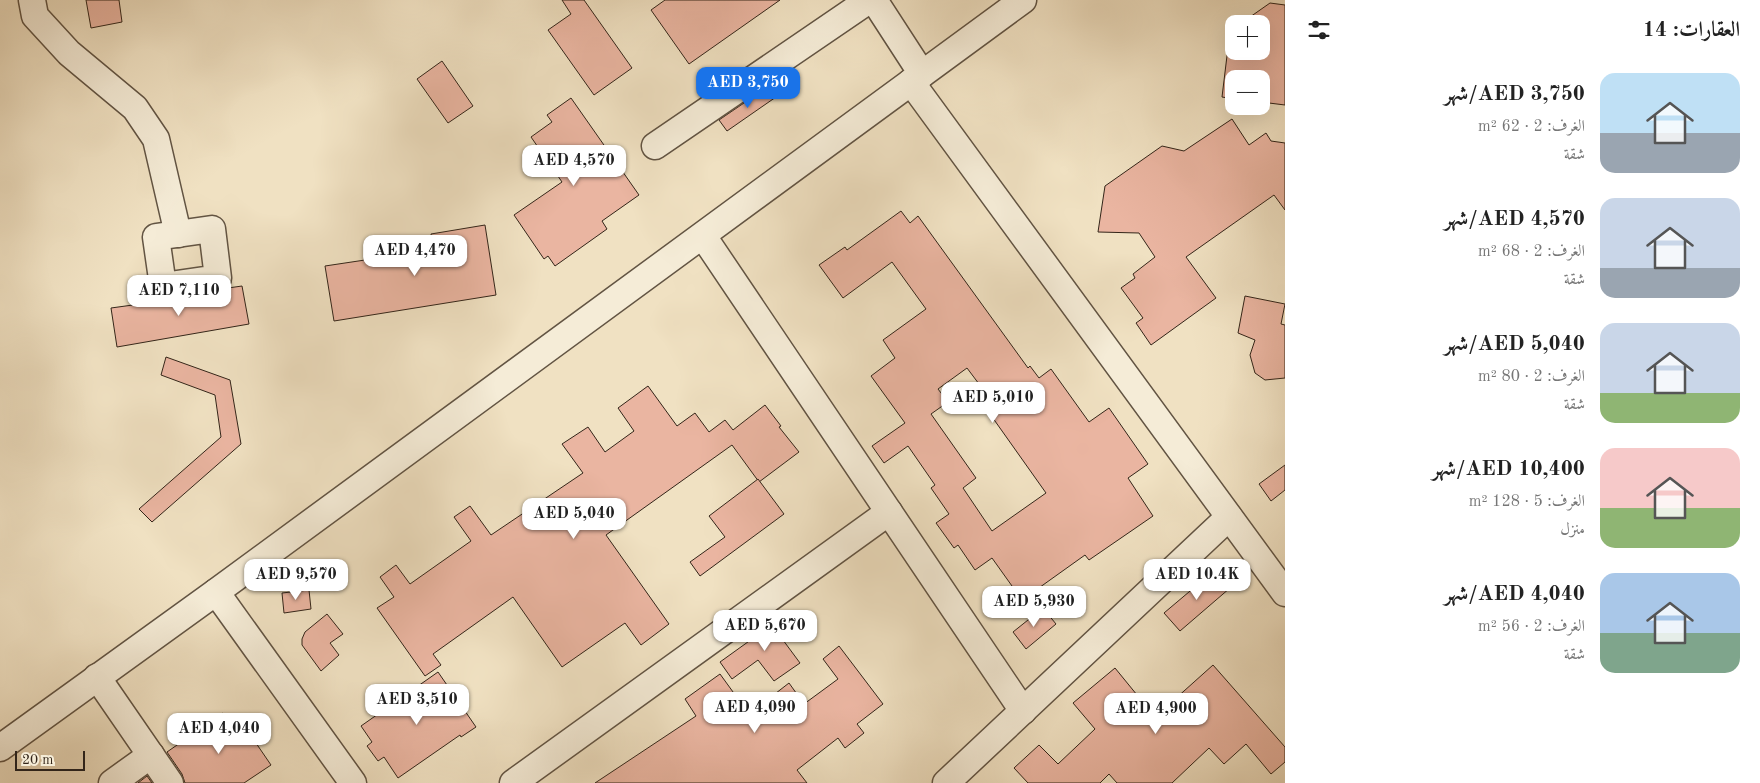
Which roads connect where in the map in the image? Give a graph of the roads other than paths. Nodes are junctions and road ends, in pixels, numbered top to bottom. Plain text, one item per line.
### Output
1 (32, 0) edge
2 (869, 0) edge
3 (874, 0) edge
4 (1023, 0) edge
5 (917, 78) junction
6 (655, 146) dead end
7 (178, 234) dead end
8 (703, 236) junction
9 (889, 512) junction
10 (1230, 517) junction
11 (216, 592) junction
12 (1285, 593) edge
13 (97, 677) junction
14 (1023, 711) junction
15 (0, 748) edge
16 (151, 754) junction
17 (112, 783) edge
18 (170, 783) edge
19 (353, 783) edge
20 (513, 783) edge
21 (946, 783) edge

1 - 7 street
2 - 6 street
3 - 5 street
4 - 5 street
5 - 8 street
5 - 10 street
8 - 9 street
8 - 11 street
9 - 14 street
9 - 20 street
10 - 12 street
10 - 14 street
11 - 13 street
11 - 19 street
13 - 15 street
13 - 16 street
14 - 21 street
16 - 17 street
16 - 18 street

